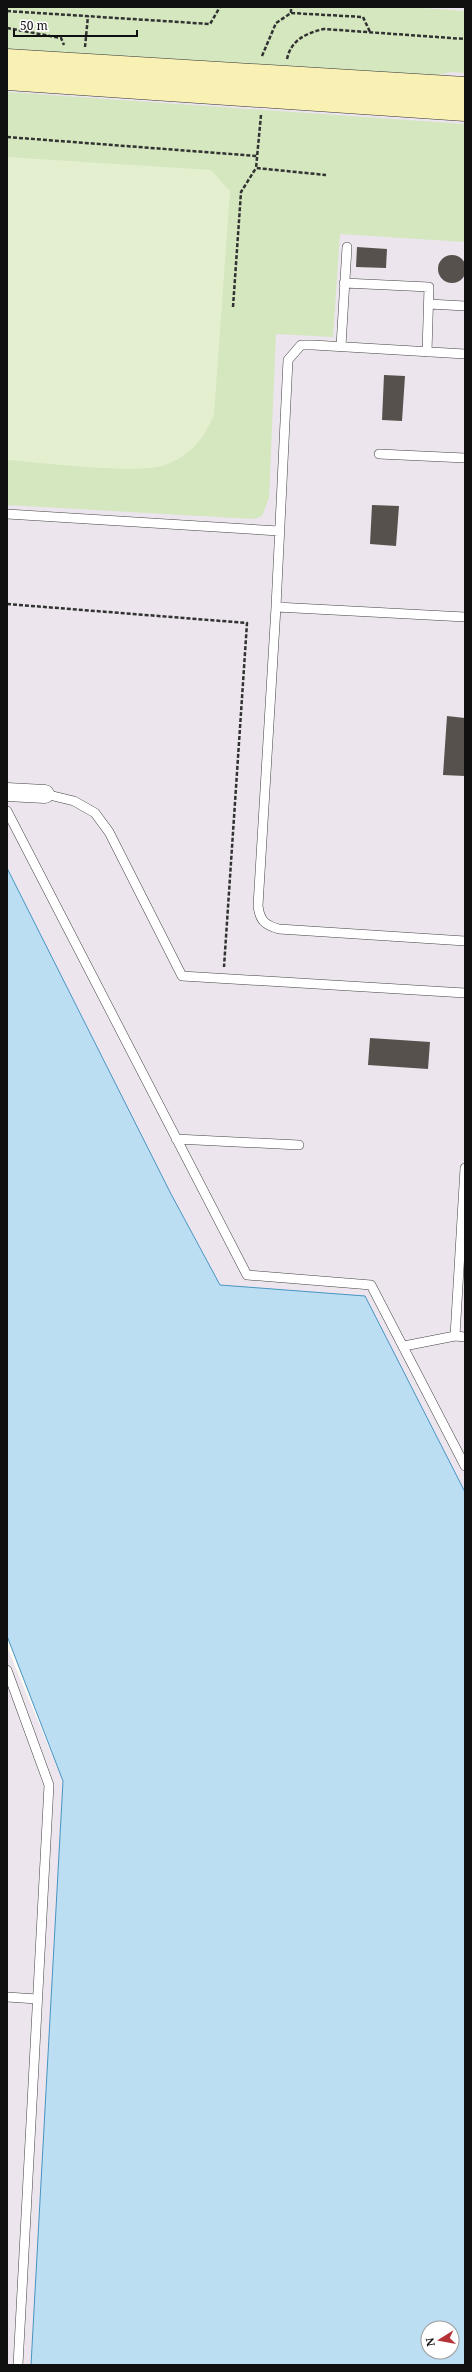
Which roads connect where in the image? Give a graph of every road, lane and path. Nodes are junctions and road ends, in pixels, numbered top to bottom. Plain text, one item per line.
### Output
1 (220, 7) edge
2 (291, 7) edge
3 (7, 10) edge
4 (291, 13) junction
5 (88, 16) junction
6 (7, 28) edge
7 (371, 32) junction
8 (465, 39) edge
9 (66, 50) dead end
10 (84, 52) dead end
11 (261, 58) dead end
12 (7, 60) edge
13 (286, 66) dead end
14 (7, 79) edge
15 (465, 88) edge
16 (262, 109) dead end
17 (465, 110) edge
18 (7, 137) edge
19 (257, 156) junction
20 (256, 168) junction
21 (326, 175) dead end
22 (347, 247) dead end
23 (344, 283) junction
24 (428, 304) junction
25 (465, 306) edge
26 (233, 307) dead end
27 (341, 346) junction
28 (427, 352) junction
29 (465, 354) edge
30 (379, 454) dead end
31 (465, 458) edge
32 (7, 514) edge
33 (279, 531) junction
34 (7, 604) edge
35 (276, 607) junction
36 (465, 617) edge
37 (7, 792) edge
38 (45, 794) joint
39 (7, 811) edge
40 (465, 941) edge
41 (224, 978) junction
42 (465, 993) edge
43 (176, 1139) junction
44 (299, 1145) dead end
45 (465, 1168) edge
46 (455, 1336) junction
47 (465, 1337) edge
48 (404, 1346) junction
49 (465, 1466) edge
50 (7, 1670) edge
51 (7, 1997) edge
52 (37, 1999) junction
53 (18, 2365) edge

1 - 5 path
2 - 4 path
3 - 5 path
4 - 7 path
4 - 11 path
5 - 10 path
6 - 9 path
7 - 8 path
7 - 13 path
12 - 15 street
14 - 17 street
16 - 19 path
18 - 19 path
19 - 20 path
20 - 21 path
20 - 26 path
22 - 23 lane
23 - 24 lane
23 - 27 lane
24 - 25 lane
24 - 28 lane
27 - 28 lane
27 - 33 lane
28 - 29 lane
30 - 31 lane
32 - 33 lane
33 - 35 lane
34 - 41 path
35 - 36 lane
35 - 40 lane
37 - 38 street
38 - 41 lane
39 - 43 lane
41 - 42 lane
43 - 44 lane
43 - 48 lane
45 - 46 lane
46 - 47 lane
46 - 48 lane
48 - 49 lane
50 - 52 lane
51 - 52 lane
52 - 53 lane

